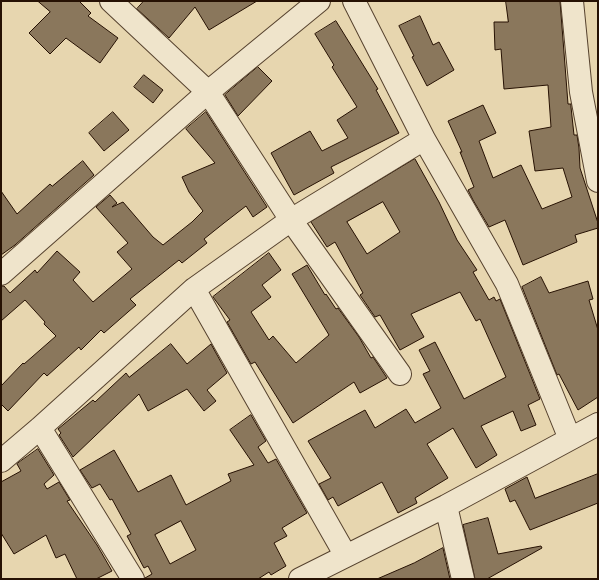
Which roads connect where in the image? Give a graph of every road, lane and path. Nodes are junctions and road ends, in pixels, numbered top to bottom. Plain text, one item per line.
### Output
1 (111, 1) edge
2 (319, 1) edge
3 (354, 1) edge
4 (572, 1) edge
5 (208, 92) junction
6 (424, 139) junction
7 (598, 181) edge
8 (291, 220) junction
9 (1, 274) edge
10 (194, 288) junction
11 (400, 374) dead end
12 (598, 424) edge
13 (40, 428) junction
14 (570, 439) junction
15 (1, 461) edge
16 (446, 506) junction
17 (346, 556) junction
18 (132, 579) edge
19 (300, 579) edge
20 (463, 579) edge

1 - 5 street
2 - 5 street
3 - 6 street
4 - 7 street
5 - 8 street
5 - 9 street
6 - 8 street
6 - 14 street
8 - 10 street
8 - 11 street
10 - 13 street
10 - 17 street
12 - 14 street
13 - 15 street
13 - 18 street
14 - 16 street
16 - 17 street
16 - 20 street
17 - 19 street

